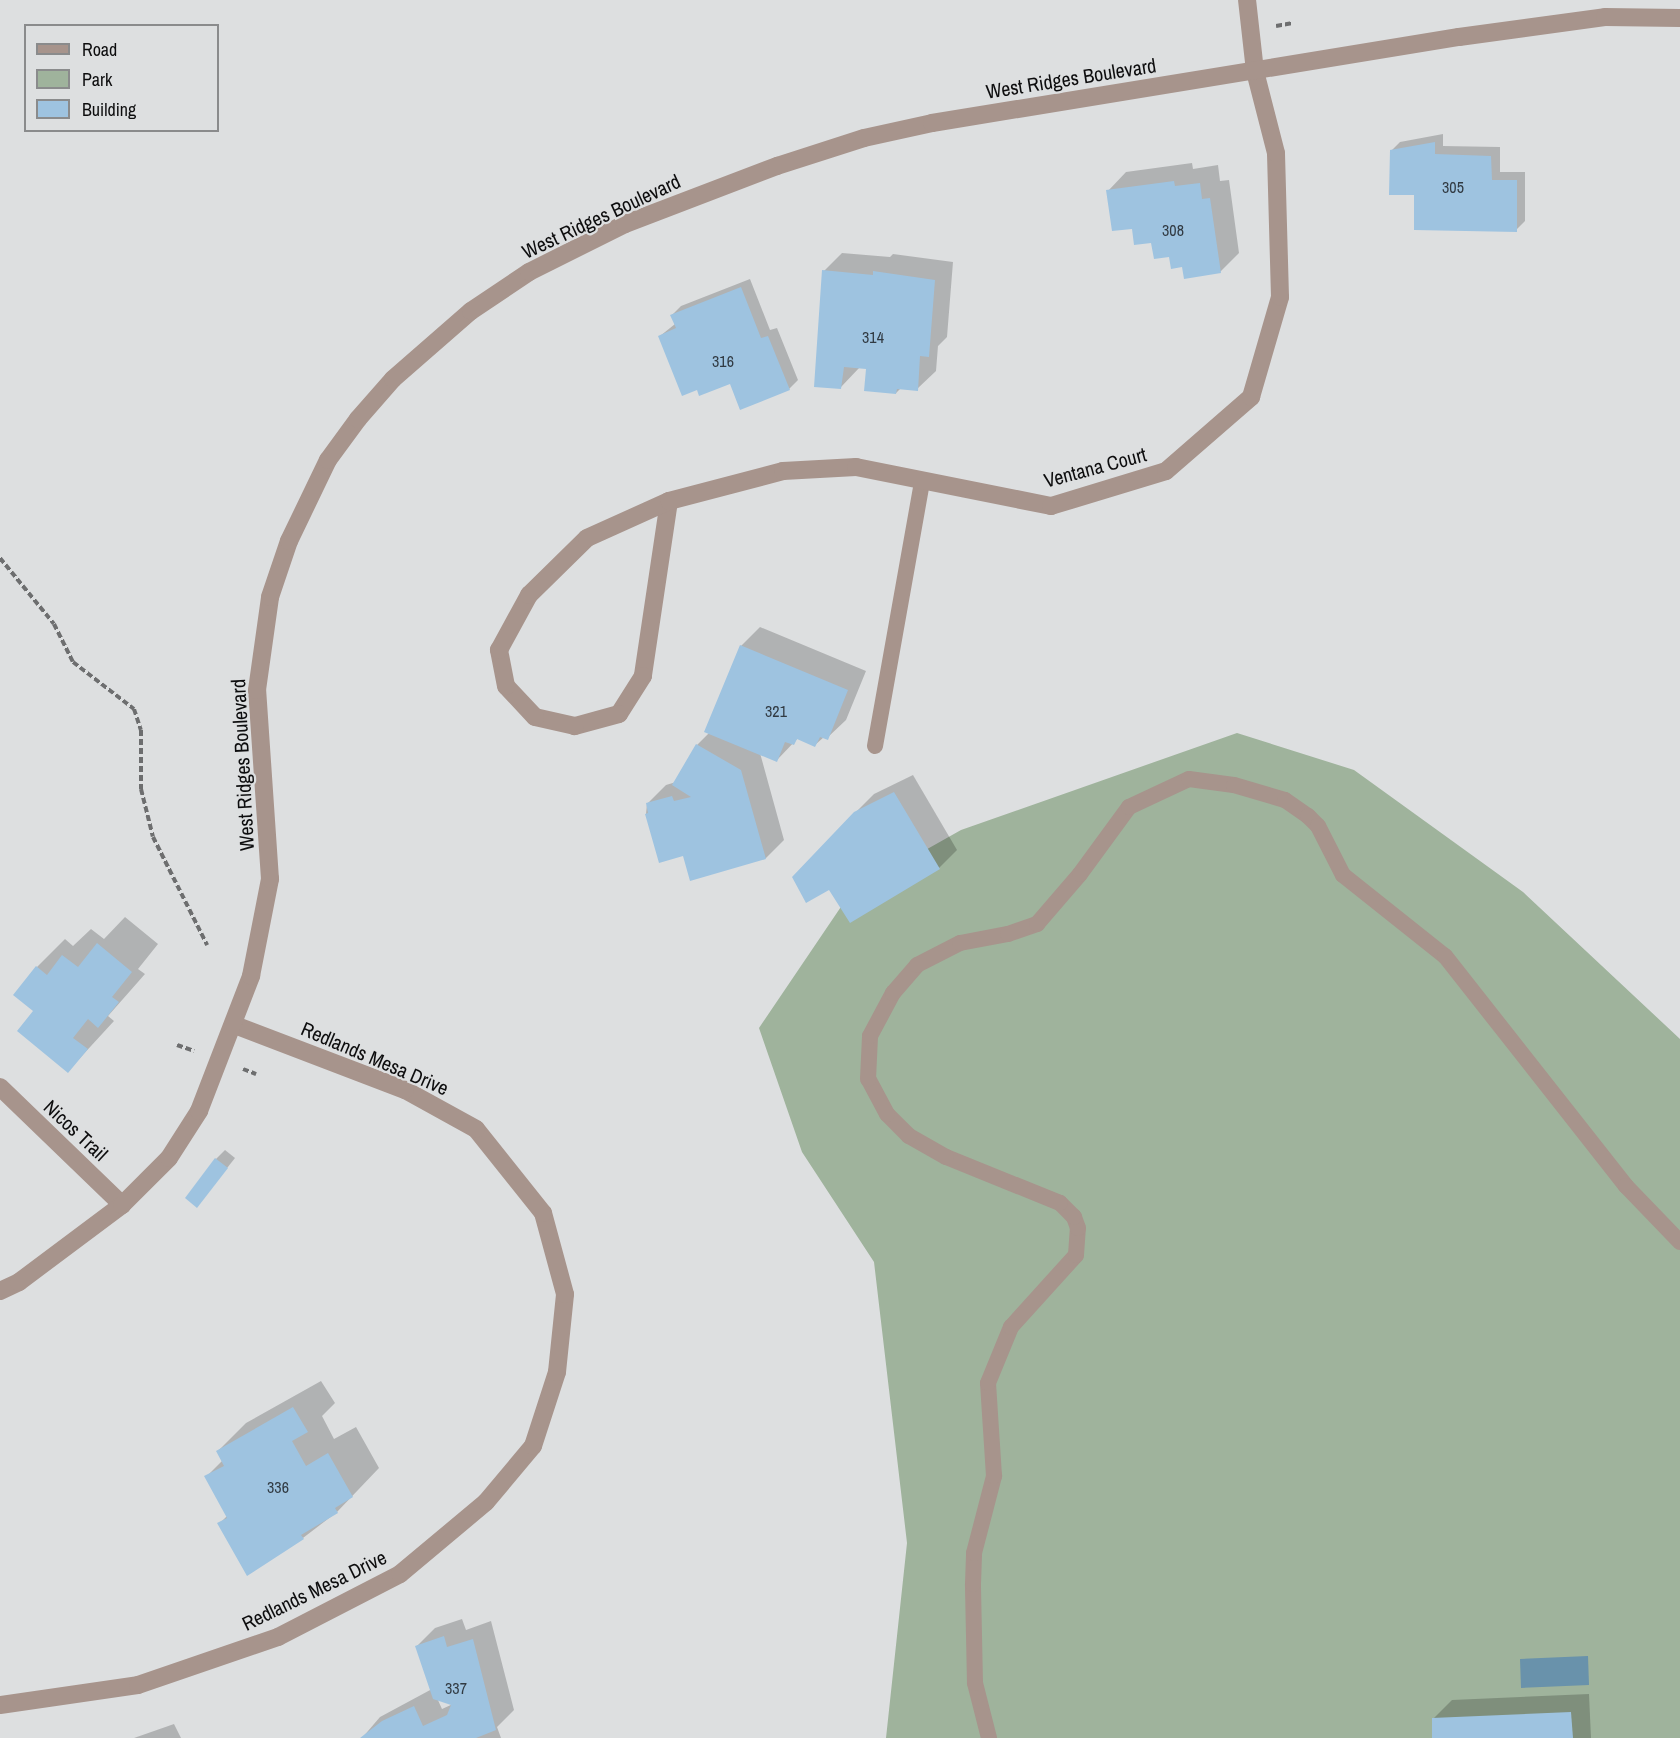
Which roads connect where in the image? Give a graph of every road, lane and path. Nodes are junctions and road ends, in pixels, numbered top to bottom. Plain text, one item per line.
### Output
1 (1247, 0) edge
2 (1680, 18) edge
3 (1255, 71) junction
4 (922, 481) junction
5 (669, 501) junction
6 (0, 558) edge
7 (875, 746) dead end
8 (207, 945) dead end
9 (235, 1024) junction
10 (0, 1088) edge
11 (122, 1205) junction
12 (1680, 1242) edge
13 (0, 1291) edge
14 (0, 1705) edge
15 (989, 1738) edge

1 - 3 street, Ventana Court
2 - 3 street, West Ridges Boulevard
3 - 4 street, Ventana Court
3 - 9 street, West Ridges Boulevard
4 - 5 street, Ventana Court
4 - 7 lane
5 - 5 street, Ventana Court
6 - 8 path
9 - 11 street, West Ridges Boulevard
9 - 14 street, Redlands Mesa Drive
10 - 11 street, Nicos Trail
11 - 13 street, West Ridges Boulevard
12 - 15 lane

